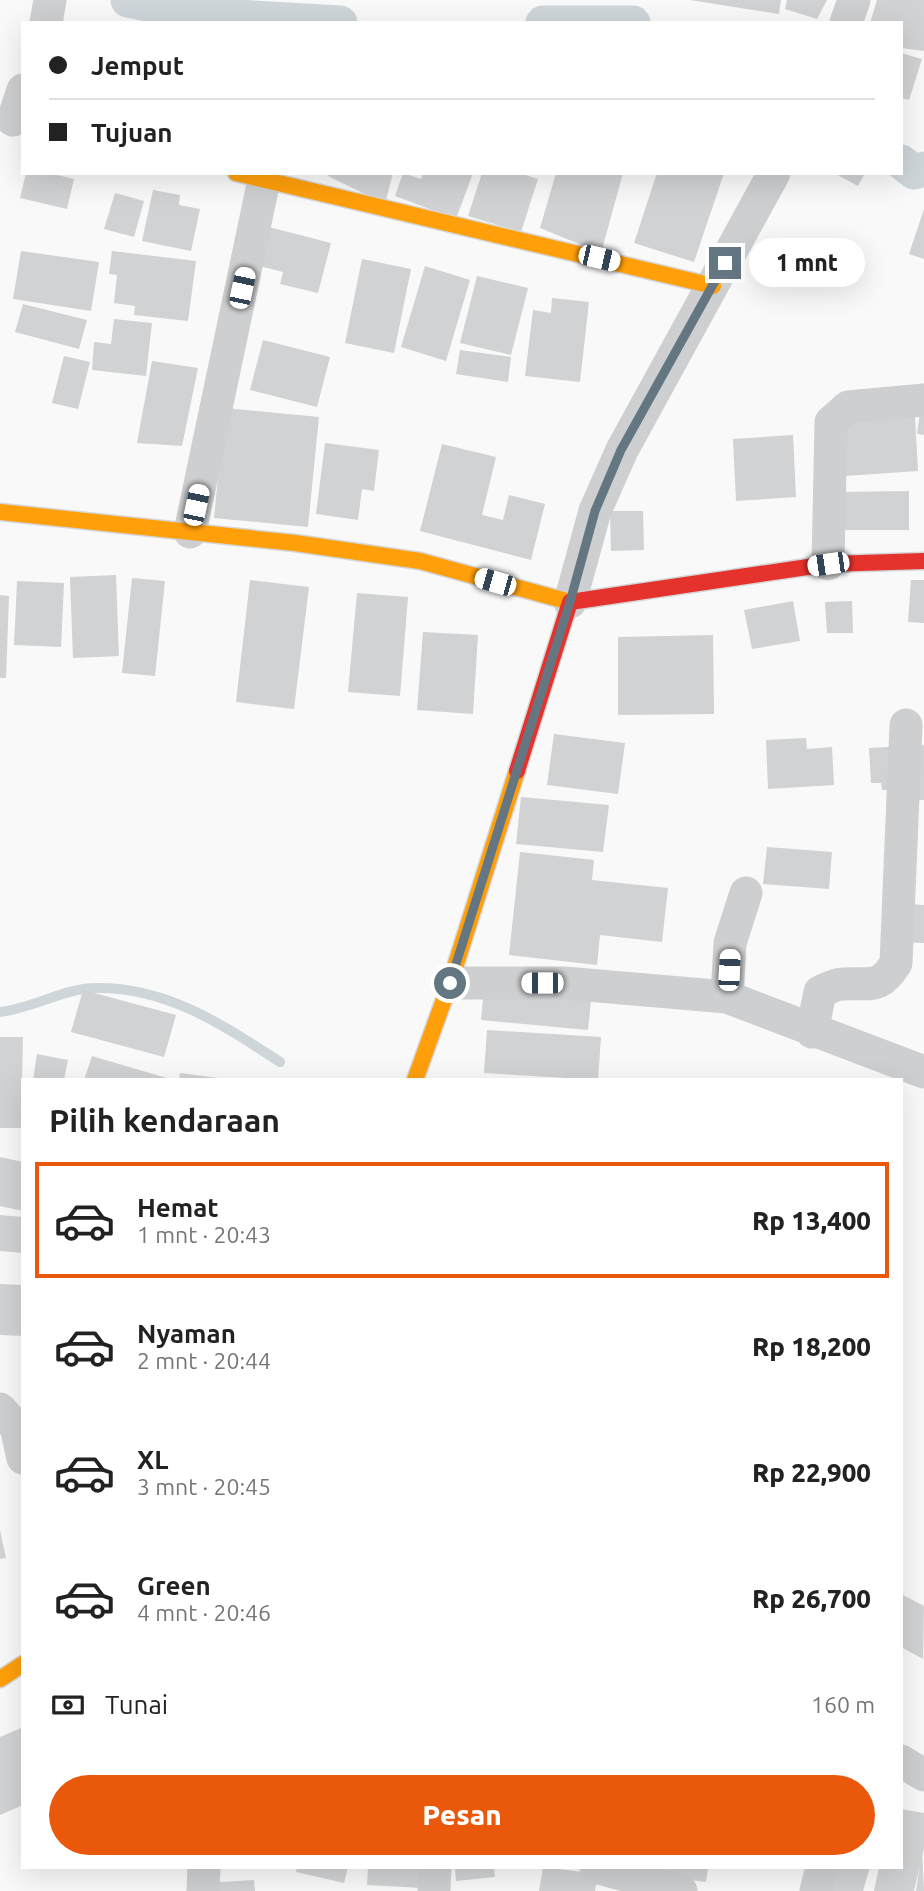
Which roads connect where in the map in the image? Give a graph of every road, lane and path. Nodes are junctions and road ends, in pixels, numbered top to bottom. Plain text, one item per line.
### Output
1 (50, 0) edge
2 (854, 0) edge
3 (46, 21) edge
4 (847, 21) edge
5 (773, 175) edge
6 (250, 177) edge
7 (713, 286) junction
8 (924, 400) edge
9 (0, 512) edge
10 (190, 531) junction
11 (924, 561) edge
12 (828, 564) junction
13 (570, 602) junction
14 (906, 724) dead end
15 (746, 893) dead end
16 (450, 983) junction
17 (727, 997) junction
18 (812, 1031) junction
19 (924, 1072) edge
20 (416, 1078) edge
21 (0, 1409) edge
22 (21, 1449) edge
23 (21, 1665) edge
24 (0, 1679) edge
25 (903, 1763) edge
26 (924, 1775) edge
27 (204, 1869) edge
28 (435, 1869) edge
29 (603, 1869) edge
30 (822, 1869) edge
31 (203, 1891) edge
32 (434, 1891) edge
33 (681, 1891) edge
34 (816, 1891) edge

1 - 3 street
2 - 4 street
5 - 7 street
6 - 7 street
6 - 10 street
7 - 13 street
8 - 12 street
9 - 10 street
10 - 13 street
11 - 12 street
12 - 13 street
13 - 16 street
14 - 18 street
15 - 17 street
16 - 17 street
16 - 20 street
17 - 18 street
18 - 19 street
21 - 22 street
23 - 24 street
25 - 26 street
27 - 31 street
28 - 32 street
29 - 33 street
30 - 34 street

